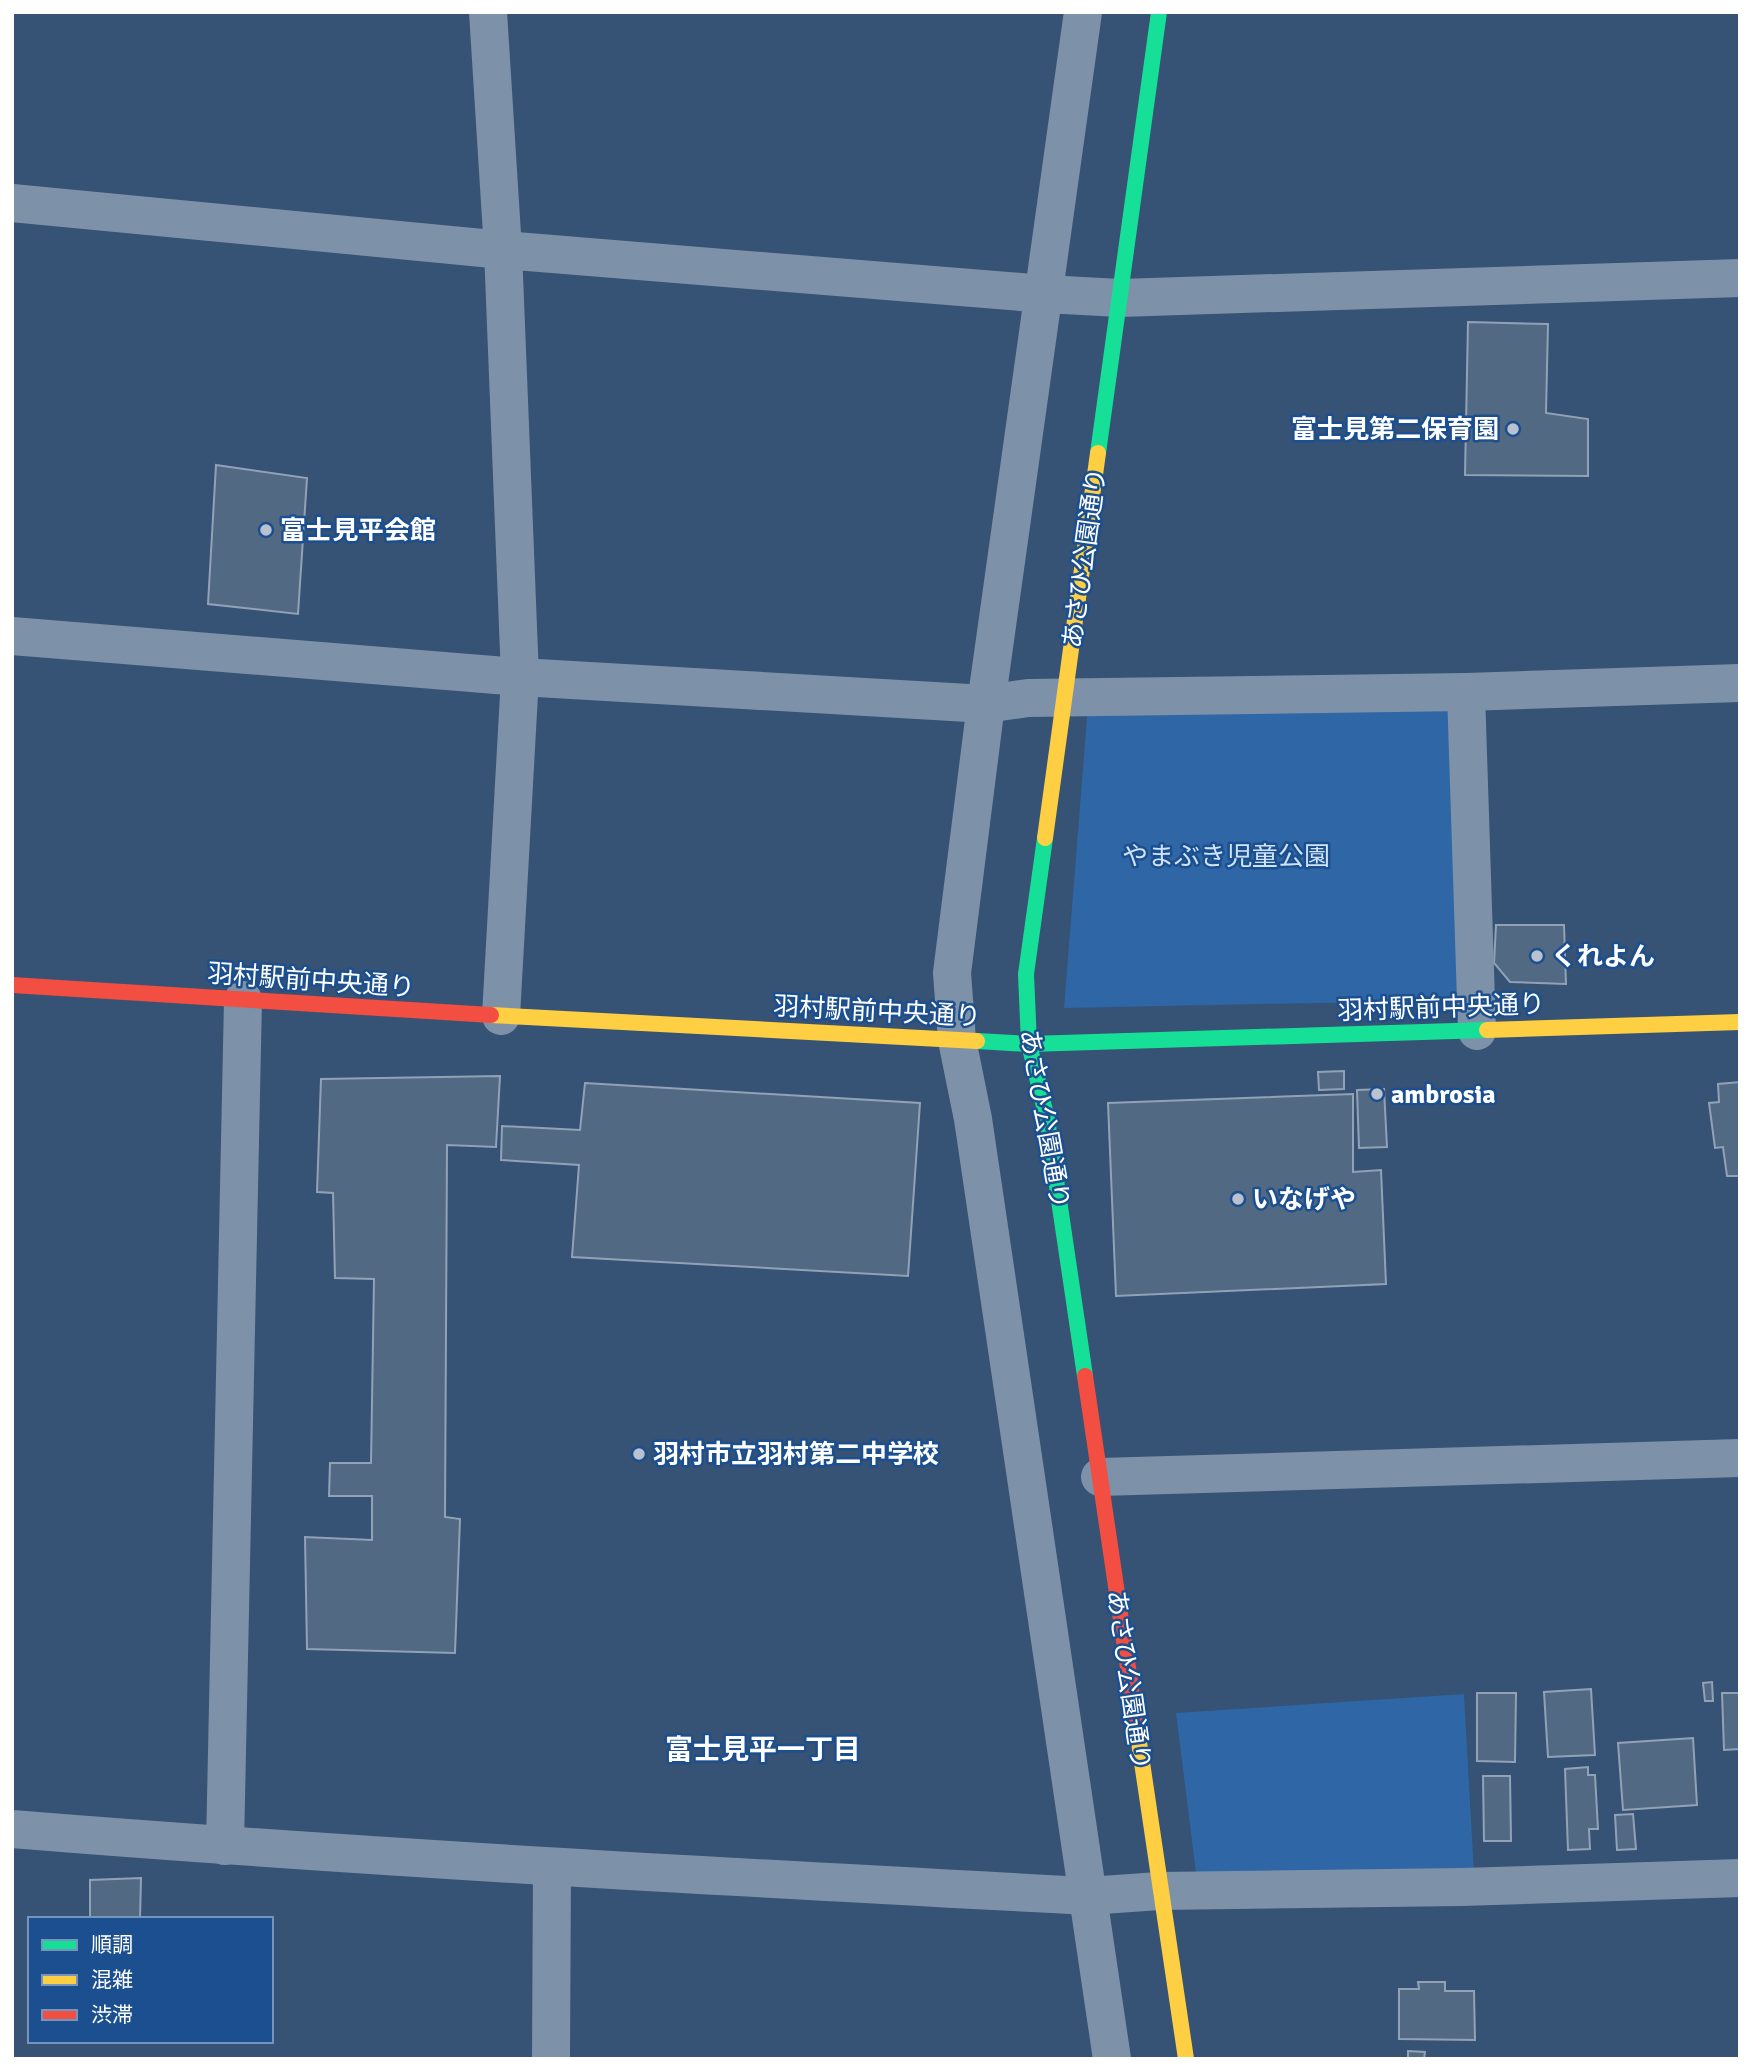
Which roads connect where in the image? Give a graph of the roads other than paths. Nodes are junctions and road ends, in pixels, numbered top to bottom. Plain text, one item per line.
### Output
1 (488, 12) edge
2 (1083, 12) edge
3 (1159, 12) edge
4 (12, 203) edge
5 (503, 250) junction
6 (1740, 278) edge
7 (1045, 294) junction
8 (1120, 298) junction
9 (12, 636) edge
10 (520, 677) junction
11 (1740, 683) edge
12 (1466, 692) junction
13 (1065, 698) junction
14 (986, 704) junction
15 (12, 985) edge
16 (243, 1000) junction
17 (501, 1016) junction
18 (1740, 1022) edge
19 (1478, 1031) junction
20 (957, 1040) junction
21 (1029, 1044) junction
22 (1740, 1458) edge
23 (1100, 1477) junction
24 (12, 1829) edge
25 (225, 1846) junction
26 (552, 1868) junction
27 (1740, 1878) edge
28 (1159, 1891) junction
29 (1088, 1896) junction
30 (551, 2059) edge
31 (1112, 2059) edge
32 (1186, 2059) edge

1 - 5 street
2 - 7 street
3 - 8 street, あさひ公園通り
4 - 5 street
5 - 7 street
5 - 10 street
6 - 8 street
7 - 8 street
7 - 14 street
8 - 13 street, あさひ公園通り
9 - 10 street
10 - 14 street
10 - 17 street
11 - 12 street
12 - 13 street
12 - 19 street
13 - 14 street
13 - 21 street, あさひ公園通り
14 - 20 street
15 - 16 street, 羽村駅前中央通り
16 - 17 street, 羽村駅前中央通り
16 - 25 street
17 - 20 street, 羽村駅前中央通り
18 - 19 street, 羽村駅前中央通り
19 - 21 street, 羽村駅前中央通り
20 - 21 street, 羽村駅前中央通り
20 - 29 street
21 - 23 street, あさひ公園通り
22 - 23 street
23 - 28 street, あさひ公園通り
24 - 25 street
25 - 26 street
26 - 29 street
26 - 30 street
27 - 28 street
28 - 29 street
28 - 32 street, あさひ公園通り
29 - 31 street

